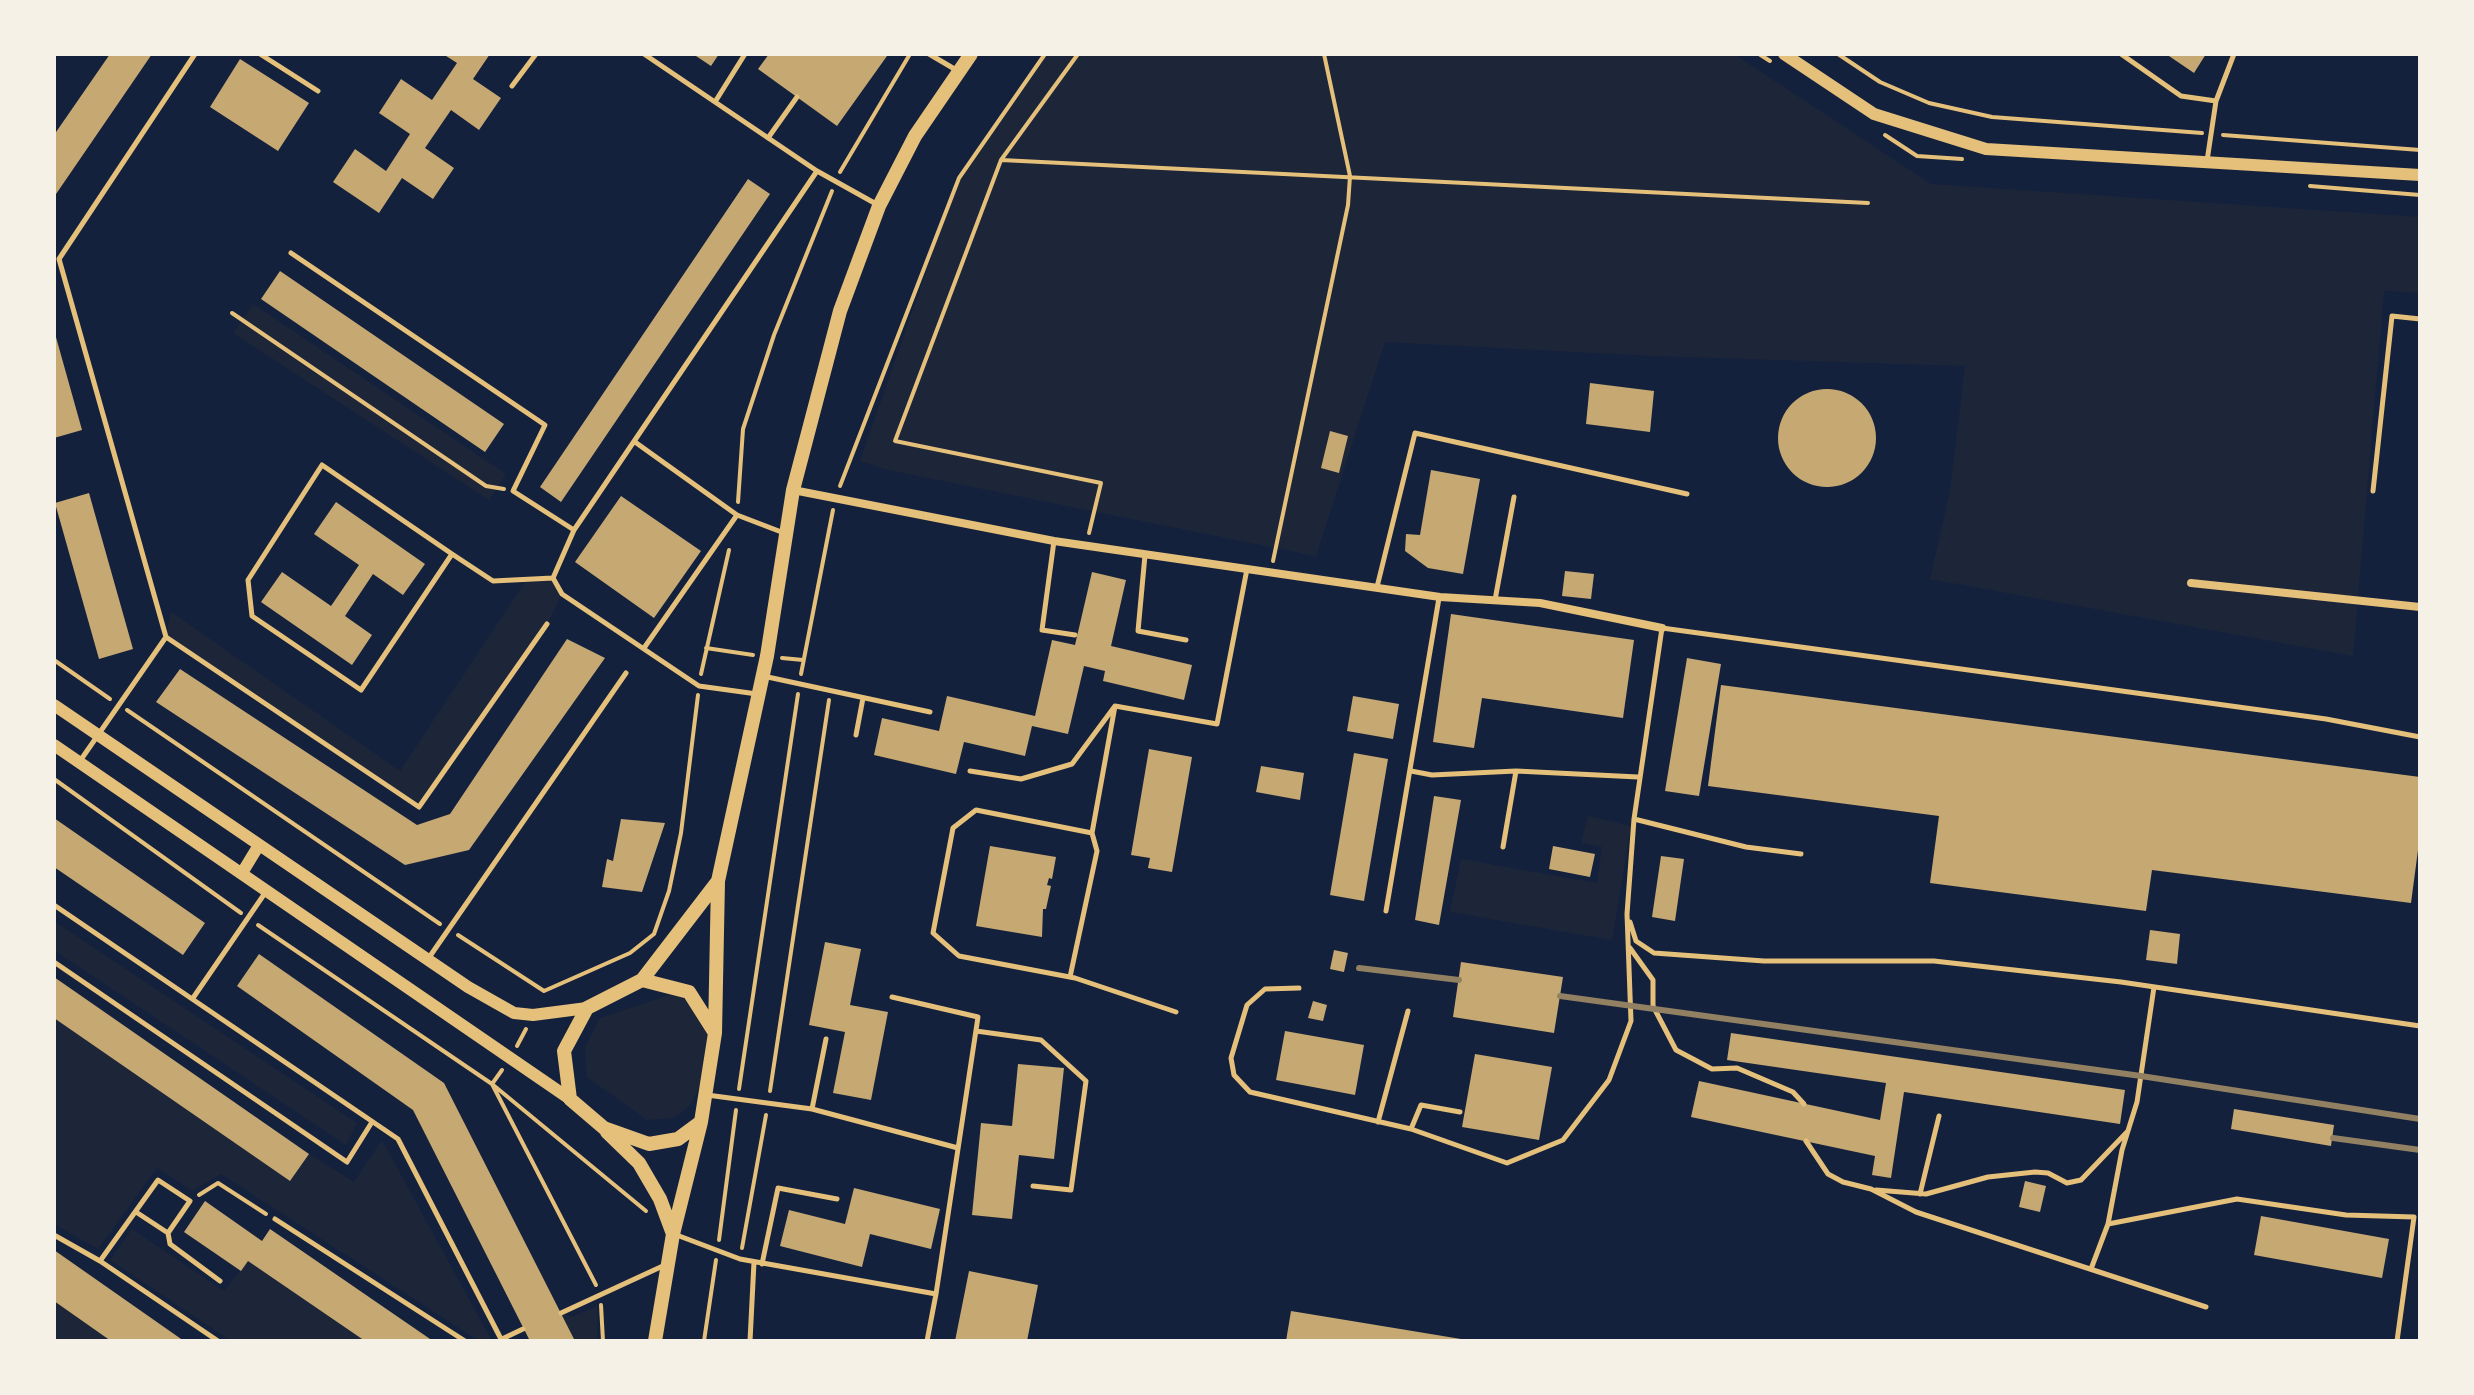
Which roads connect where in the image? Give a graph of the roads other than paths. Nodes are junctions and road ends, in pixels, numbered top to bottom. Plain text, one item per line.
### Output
1 (195, 54) edge
2 (260, 54) edge
3 (536, 54) edge
4 (644, 54) edge
5 (745, 54) edge
6 (929, 54) edge
7 (971, 54) edge
8 (1784, 54) edge
9 (2121, 54) edge
10 (2234, 54) edge
11 (959, 72) junction
12 (512, 86) dead end
13 (318, 91) dead end
14 (797, 97) dead end
15 (2216, 101) junction
16 (715, 102) junction
17 (768, 138) junction
18 (2207, 162) junction
19 (817, 171) junction
20 (2420, 175) edge
21 (879, 206) junction
22 (291, 253) dead end
23 (2420, 319) edge
24 (635, 442) junction
25 (793, 490) junction
26 (2373, 491) dead end
27 (1687, 494) dead end
28 (1514, 497) dead end
29 (737, 515) junction
30 (574, 530) junction
31 (785, 534) junction
32 (1054, 541) junction
33 (452, 554) junction
34 (1145, 554) junction
35 (1247, 569) junction
36 (553, 578) junction
37 (2191, 583) dead end
38 (1377, 587) junction
39 (1440, 597) junction
40 (1495, 600) junction
41 (2420, 607) edge
42 (547, 624) dead end
43 (1662, 628) junction
44 (1075, 635) dead end
45 (166, 637) junction
46 (1186, 640) dead end
47 (644, 648) junction
48 (626, 673) dead end
49 (762, 676) junction
50 (758, 694) junction
51 (863, 698) junction
52 (54, 705) edge
53 (1115, 706) junction
54 (930, 712) dead end
55 (96, 734) junction
56 (856, 735) dead end
57 (2420, 737) edge
58 (54, 745) edge
59 (79, 762) junction
60 (970, 771) dead end
61 (1411, 771) junction
62 (1516, 771) junction
63 (1638, 777) junction
64 (1634, 819) junction
65 (1092, 833) junction
66 (259, 845) junction
67 (1503, 847) dead end
68 (1801, 854) dead end
69 (242, 873) junction
70 (718, 881) junction
71 (267, 890) junction
72 (54, 905) edge
73 (1386, 911) dead end
74 (1627, 914) junction
75 (1630, 947) junction
76 (428, 960) junction
77 (54, 962) edge
78 (1070, 977) junction
79 (642, 980) junction
80 (2154, 987) junction
81 (1299, 988) dead end
82 (892, 997) dead end
83 (193, 998) junction
84 (587, 1008) junction
85 (1408, 1011) dead end
86 (1176, 1012) dead end
87 (2420, 1026) edge
88 (976, 1031) junction
89 (715, 1033) junction
90 (826, 1039) dead end
91 (706, 1095) junction
92 (570, 1099) junction
93 (1804, 1104) dead end
94 (812, 1109) junction
95 (1460, 1112) dead end
96 (1939, 1116) dead end
97 (372, 1122) junction
98 (701, 1122) junction
99 (1378, 1122) junction
100 (604, 1128) junction
101 (1411, 1129) junction
102 (2129, 1130) junction
103 (1806, 1141) dead end
104 (958, 1148) junction
105 (1033, 1186) dead end
106 (1871, 1189) junction
107 (1920, 1194) junction
108 (837, 1199) dead end
109 (135, 1212) junction
110 (275, 1219) road end
111 (2108, 1224) junction
112 (168, 1233) junction
113 (673, 1234) junction
114 (54, 1235) edge
115 (100, 1261) junction
116 (754, 1262) junction
117 (667, 1264) junction
118 (762, 1264) junction
119 (2091, 1269) junction
120 (220, 1281) dead end
121 (936, 1294) junction
122 (2206, 1307) dead end
123 (561, 1313) dead end
124 (523, 1329) dead end
125 (502, 1340) edge
126 (218, 1341) edge
127 (465, 1341) edge
128 (655, 1341) edge
129 (750, 1341) edge
130 (927, 1341) edge
131 (2397, 1341) edge

1 - 45 lane
2 - 13 lane
3 - 12 lane
4 - 16 lane
5 - 16 lane
6 - 11 lane
7 - 11 main road
8 - 18 street
9 - 15 lane
10 - 15 lane
11 - 21 main road
14 - 17 lane
15 - 18 lane
16 - 17 lane
17 - 19 lane
18 - 20 street
19 - 21 lane
19 - 24 lane
21 - 25 main road
22 - 30 lane
23 - 26 lane
24 - 29 lane
24 - 30 lane
25 - 31 main road
25 - 32 street
27 - 38 lane
28 - 40 lane
29 - 31 lane
29 - 47 lane
30 - 36 lane
31 - 49 main road
32 - 34 street
32 - 44 lane
33 - 33 lane
33 - 36 lane
34 - 35 street
34 - 46 lane
35 - 38 street
35 - 53 lane
36 - 47 lane
37 - 41 street
38 - 39 street
39 - 40 street
39 - 61 lane
40 - 43 street
42 - 45 lane
43 - 57 lane
43 - 63 lane
45 - 55 lane
47 - 50 lane
48 - 76 lane
49 - 50 main road
49 - 51 lane
50 - 70 main road
51 - 54 lane
51 - 56 lane
52 - 55 street
53 - 60 lane
53 - 65 lane
55 - 59 lane
55 - 66 street
58 - 59 street
59 - 69 street
61 - 62 lane
61 - 73 lane
62 - 63 lane
62 - 67 lane
63 - 64 lane
64 - 68 lane
64 - 74 lane
65 - 78 lane
65 - 78 lane
66 - 69 street
66 - 76 street
69 - 71 street
70 - 79 main road
70 - 89 main road
71 - 83 lane
71 - 92 street
72 - 83 lane
74 - 75 lane
74 - 80 lane
75 - 93 lane
75 - 101 lane
76 - 84 street
77 - 97 lane
78 - 86 lane
79 - 84 main road
79 - 89 main road
80 - 87 lane
80 - 102 lane
81 - 99 lane
82 - 88 lane
83 - 97 lane
84 - 92 main road
85 - 99 lane
88 - 104 lane
88 - 105 lane
89 - 91 main road
90 - 94 lane
91 - 94 lane
91 - 98 main road
92 - 100 main road
94 - 104 lane
95 - 101 lane
96 - 107 lane
97 - 125 lane
98 - 100 main road
98 - 113 main road
99 - 101 lane
100 - 113 main road
102 - 107 lane
102 - 111 lane
103 - 106 lane
104 - 121 lane
106 - 107 lane
106 - 119 lane
108 - 118 lane
109 - 112 lane
109 - 112 lane
109 - 115 lane
110 - 127 lane
111 - 119 lane
111 - 131 lane
112 - 120 lane
113 - 116 lane
113 - 117 main road
114 - 115 lane
115 - 126 lane
116 - 118 lane
116 - 129 lane
117 - 123 lane
117 - 128 main road
118 - 121 lane
119 - 122 lane
121 - 130 lane
124 - 125 lane

